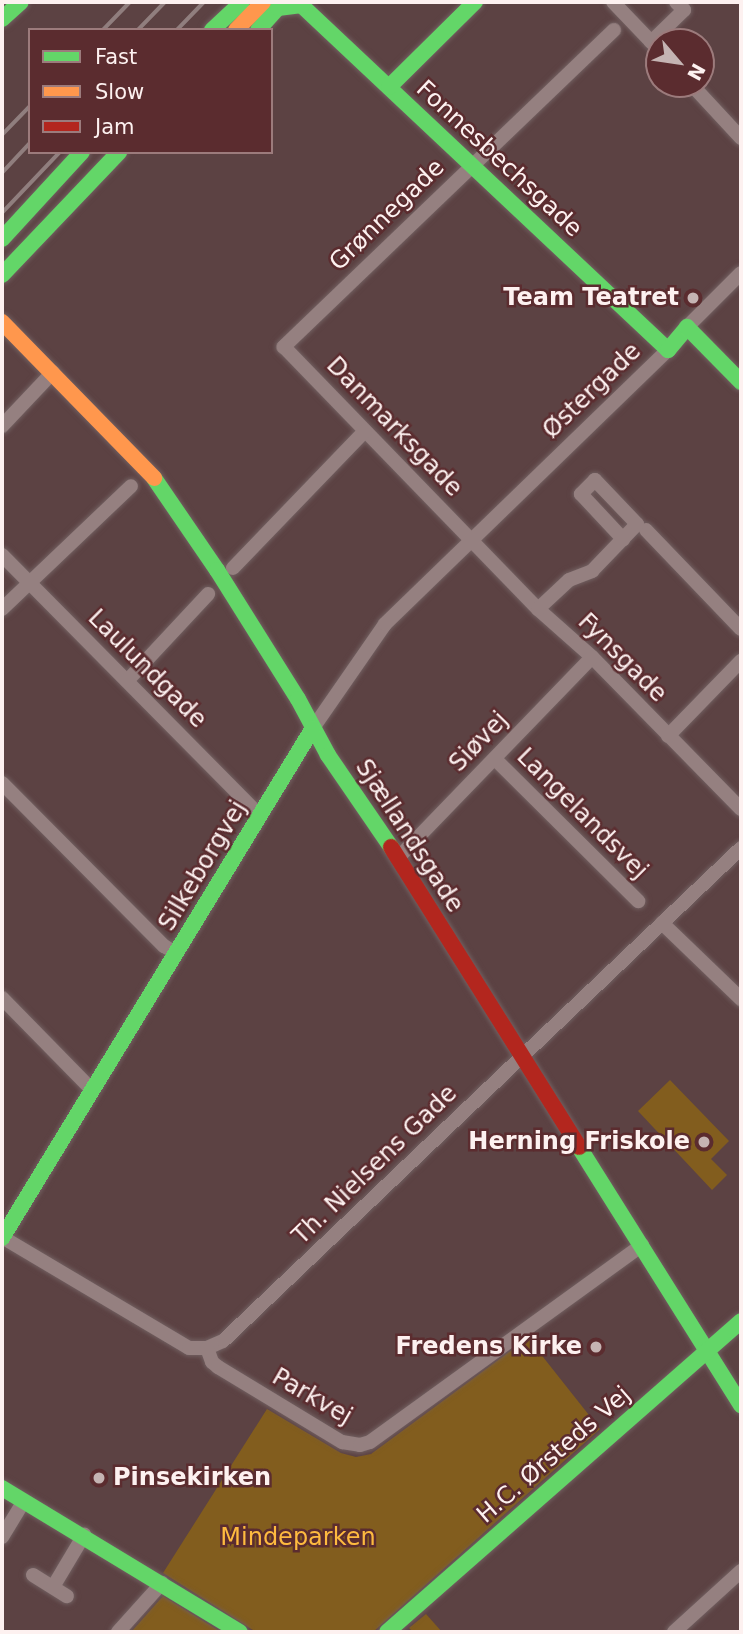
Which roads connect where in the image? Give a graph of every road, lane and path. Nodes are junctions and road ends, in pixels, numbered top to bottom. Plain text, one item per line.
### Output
1 (21, 2) edge
2 (225, 2) edge
3 (242, 2) edge
4 (263, 2) edge
5 (475, 2) edge
6 (613, 2) edge
7 (305, 3) edge
8 (680, 6) edge
9 (2, 19) edge
10 (200, 28) edge
11 (214, 28) edge
12 (238, 28) edge
13 (260, 28) edge
14 (666, 28) edge
15 (614, 30) dead end
16 (645, 36) edge
17 (389, 87) junction
18 (704, 98) edge
19 (741, 138) edge
20 (80, 154) edge
21 (117, 154) edge
22 (471, 165) junction
23 (43, 194) junction
24 (2, 239) edge
25 (2, 255) edge
26 (741, 273) edge
27 (2, 275) edge
28 (2, 322) edge
29 (687, 327) junction
30 (284, 347) joint
31 (668, 350) junction
32 (53, 372) junction
33 (741, 382) edge
34 (2, 426) edge
35 (365, 430) junction
36 (131, 486) dead end
37 (646, 530) dead end
38 (623, 538) dead end
39 (471, 539) junction
40 (2, 555) edge
41 (233, 568) dead end
42 (29, 583) junction
43 (208, 594) dead end
44 (2, 609) edge
45 (538, 609) junction
46 (741, 629) edge
47 (592, 657) junction
48 (741, 661) edge
49 (127, 681) junction
50 (313, 728) junction
51 (668, 736) junction
52 (495, 759) junction
53 (2, 783) edge
54 (741, 809) edge
55 (260, 816) junction
56 (741, 848) edge
57 (398, 858) junction
58 (638, 901) dead end
59 (662, 923) junction
60 (176, 953) junction
61 (2, 998) edge
62 (741, 999) edge
63 (523, 1055) junction
64 (92, 1090) junction
65 (2, 1238) edge
66 (642, 1245) junction
67 (741, 1321) edge
68 (207, 1348) junction
69 (708, 1352) junction
70 (741, 1405) edge
71 (2, 1488) edge
72 (24, 1501) junction
73 (84, 1535) junction
74 (2, 1537) edge
75 (741, 1571) edge
76 (33, 1575) dead end
77 (163, 1583) junction
78 (53, 1587) junction
79 (67, 1596) dead end
80 (396, 1629) edge
81 (118, 1632) edge
82 (240, 1632) edge
83 (674, 1632) edge

1 - 9 street
2 - 10 street
3 - 11 street
4 - 12 street
5 - 17 street
6 - 16 street
7 - 13 street
7 - 17 street, Fonnesbechsgade
8 - 14 street
15 - 22 street, Grønnegade
17 - 22 street, Fonnesbechsgade
18 - 19 street
20 - 23 street
21 - 27 street
22 - 30 street, Grønnegade
22 - 31 street, Fonnesbechsgade
23 - 24 street
23 - 25 street
26 - 29 street, Østergade
28 - 32 street, Sjællandsgade
29 - 31 street, Østergade
29 - 33 street
30 - 35 street, Danmarksgade
31 - 39 street, Østergade
32 - 34 street
32 - 50 street, Sjællandsgade
35 - 39 street, Danmarksgade
35 - 41 street
36 - 42 street
37 - 46 street
38 - 45 street
39 - 45 street, Fynsgade
39 - 50 street, Silkeborgvej
40 - 42 street, Laulundgade
42 - 44 street
42 - 49 street, Laulundgade
43 - 49 street
45 - 47 street, Fynsgade
47 - 51 street, Fynsgade
47 - 52 street, Siøvej
48 - 51 street
49 - 55 street, Laulundgade
50 - 55 street, Silkeborgvej
50 - 57 street, Sjællandsgade
51 - 54 street, Fynsgade
52 - 57 street, Siøvej
52 - 58 street, Langelandsvej
53 - 60 street
55 - 60 street, Silkeborgvej
56 - 59 street, Th. Nielsens Gade
57 - 63 street, Sjællandsgade
59 - 62 street
59 - 63 street, Th. Nielsens Gade
60 - 64 street, Silkeborgvej
61 - 64 street
63 - 66 street, Sjællandsgade
63 - 68 street, Th. Nielsens Gade
64 - 65 street, Silkeborgvej
65 - 68 street
66 - 68 street, Parkvej
66 - 69 street, Sjællandsgade
67 - 69 street, H.C. Ørsteds Vej
69 - 70 street, Sjællandsgade
69 - 80 street, H.C. Ørsteds Vej
71 - 72 street
72 - 73 street
72 - 74 street
73 - 77 street
73 - 78 street
75 - 83 street
76 - 78 street
77 - 81 street
77 - 82 street
78 - 79 street

